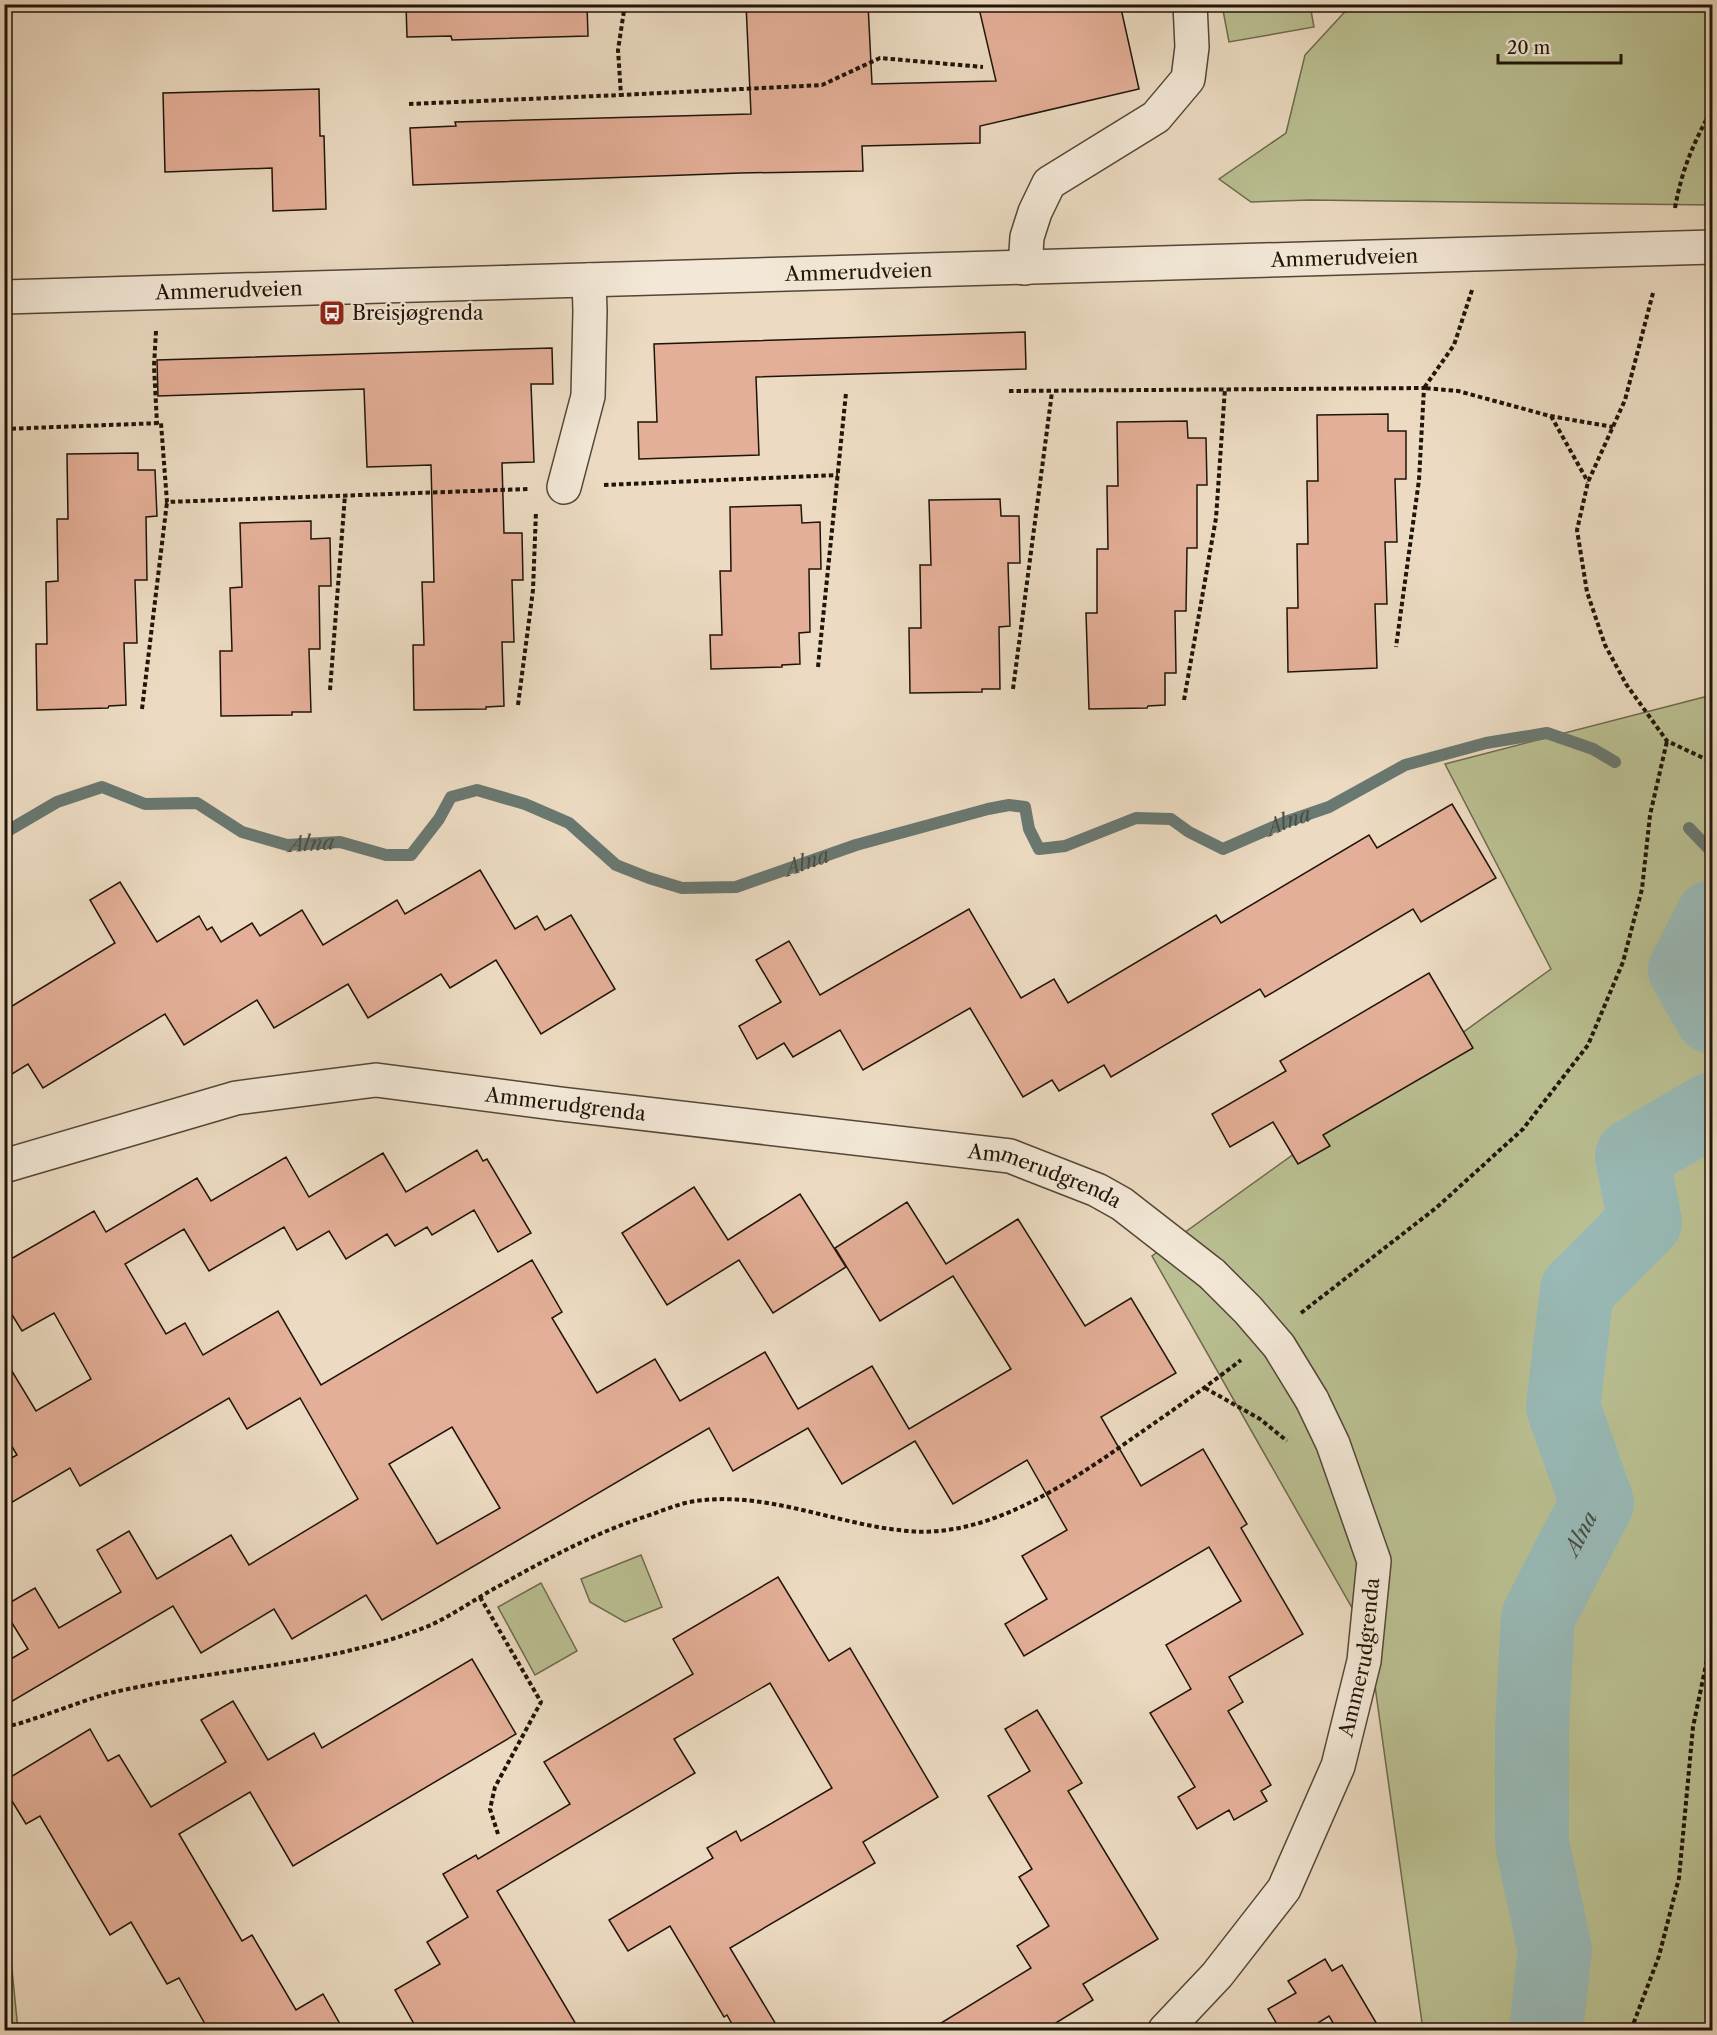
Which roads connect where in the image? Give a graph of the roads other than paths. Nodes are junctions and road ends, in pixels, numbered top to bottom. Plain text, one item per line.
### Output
1 (1190, 4) edge
2 (1713, 247) edge
3 (1025, 268) junction
4 (588, 280) junction
5 (4, 297) edge
6 (551, 488) road end
7 (4, 1166) edge
8 (1165, 2031) edge

1 - 3 street
2 - 3 street, Ammerudveien
3 - 4 street, Ammerudveien
4 - 5 street, Ammerudveien
4 - 6 street
7 - 8 street, Ammerudgrenda, bridge

